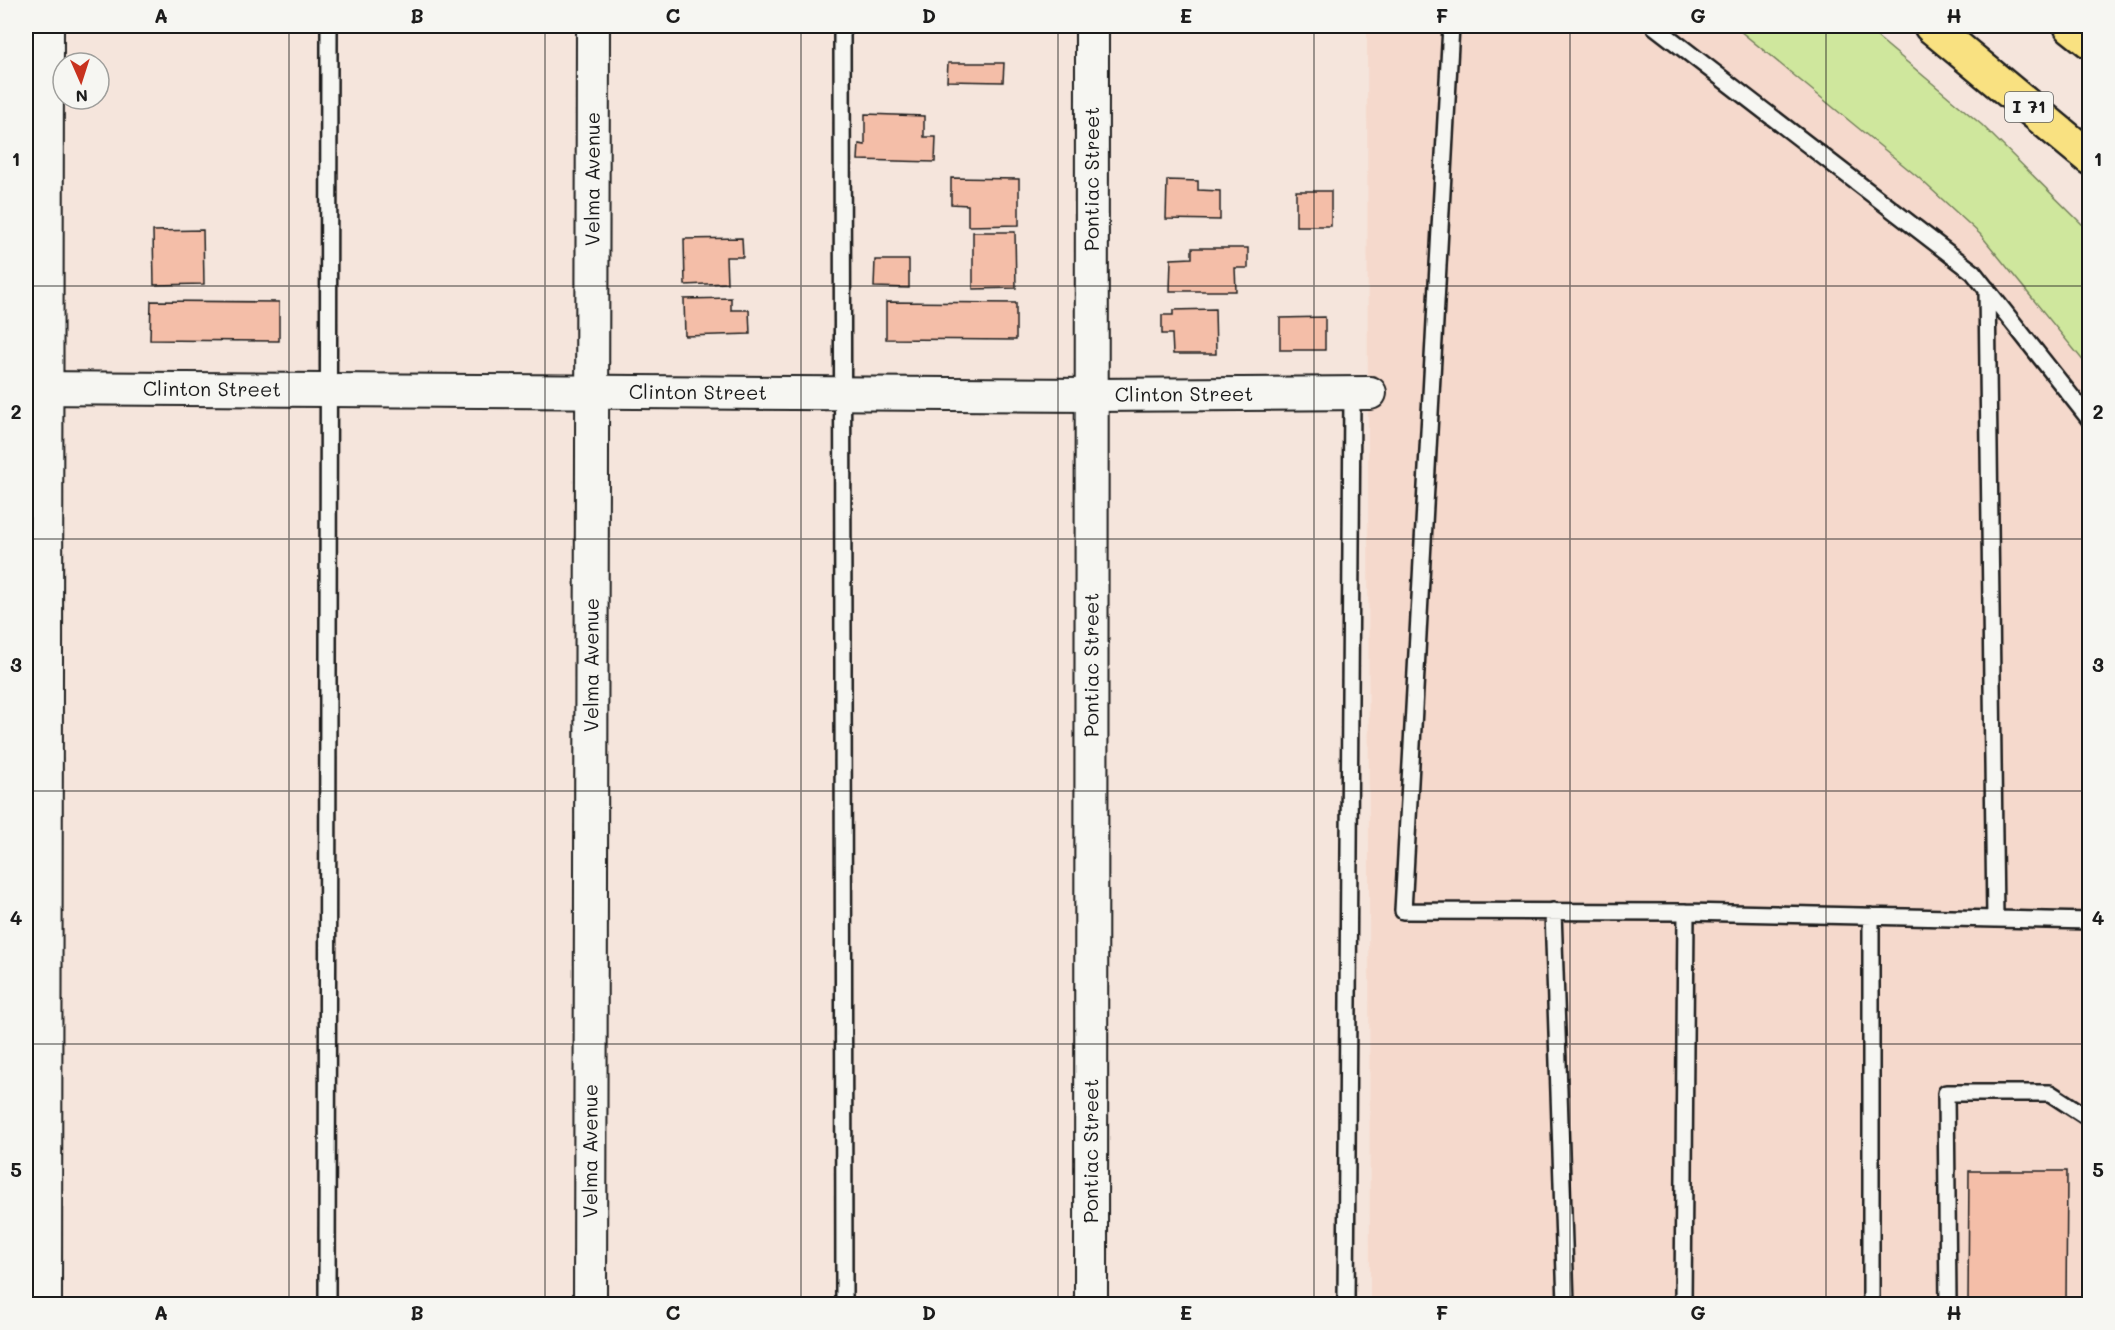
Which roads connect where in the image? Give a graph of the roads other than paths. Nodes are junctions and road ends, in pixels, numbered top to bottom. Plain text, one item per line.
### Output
1 (47, 26) edge
2 (329, 26) edge
3 (592, 26) edge
4 (842, 26) edge
5 (1092, 26) edge
6 (1451, 26) edge
7 (1654, 26) edge
8 (1931, 26) edge
9 (2071, 26) edge
10 (2090, 41) edge
11 (1968, 56) junction
12 (2090, 158) edge
13 (2090, 185) edge
14 (1987, 290) junction
15 (36, 388) edge
16 (328, 390) junction
17 (593, 392) junction
18 (842, 393) junction
19 (1361, 393) joint
20 (1091, 395) junction
21 (2090, 420) edge
22 (1553, 911) junction
23 (1686, 912) junction
24 (1871, 916) junction
25 (1995, 919) junction
26 (2090, 921) edge
27 (2090, 1119) edge
28 (45, 1305) edge
29 (327, 1305) edge
30 (590, 1305) edge
31 (844, 1305) edge
32 (1091, 1305) edge
33 (1346, 1305) edge
34 (1566, 1305) edge
35 (1683, 1305) edge
36 (1871, 1305) edge
37 (1948, 1305) edge

1 - 15 street
2 - 16 lane
3 - 17 street, Velma Avenue
4 - 18 lane
5 - 20 street, Pontiac Street
6 - 22 lane
7 - 14 lane
8 - 11 highway, I 71
9 - 10 highway
11 - 12 highway, I 71
11 - 13 highway
14 - 21 lane
14 - 25 lane
15 - 16 street, Clinton Street
15 - 28 street
16 - 17 street, Clinton Street
16 - 29 lane
17 - 18 street, Clinton Street
17 - 30 street, Velma Avenue
18 - 20 street, Clinton Street
18 - 31 lane
19 - 20 street, Clinton Street
19 - 33 lane
20 - 32 street, Pontiac Street
22 - 23 lane
22 - 34 lane
23 - 24 lane
23 - 35 lane
24 - 25 lane
24 - 36 lane
25 - 26 lane
27 - 37 lane

